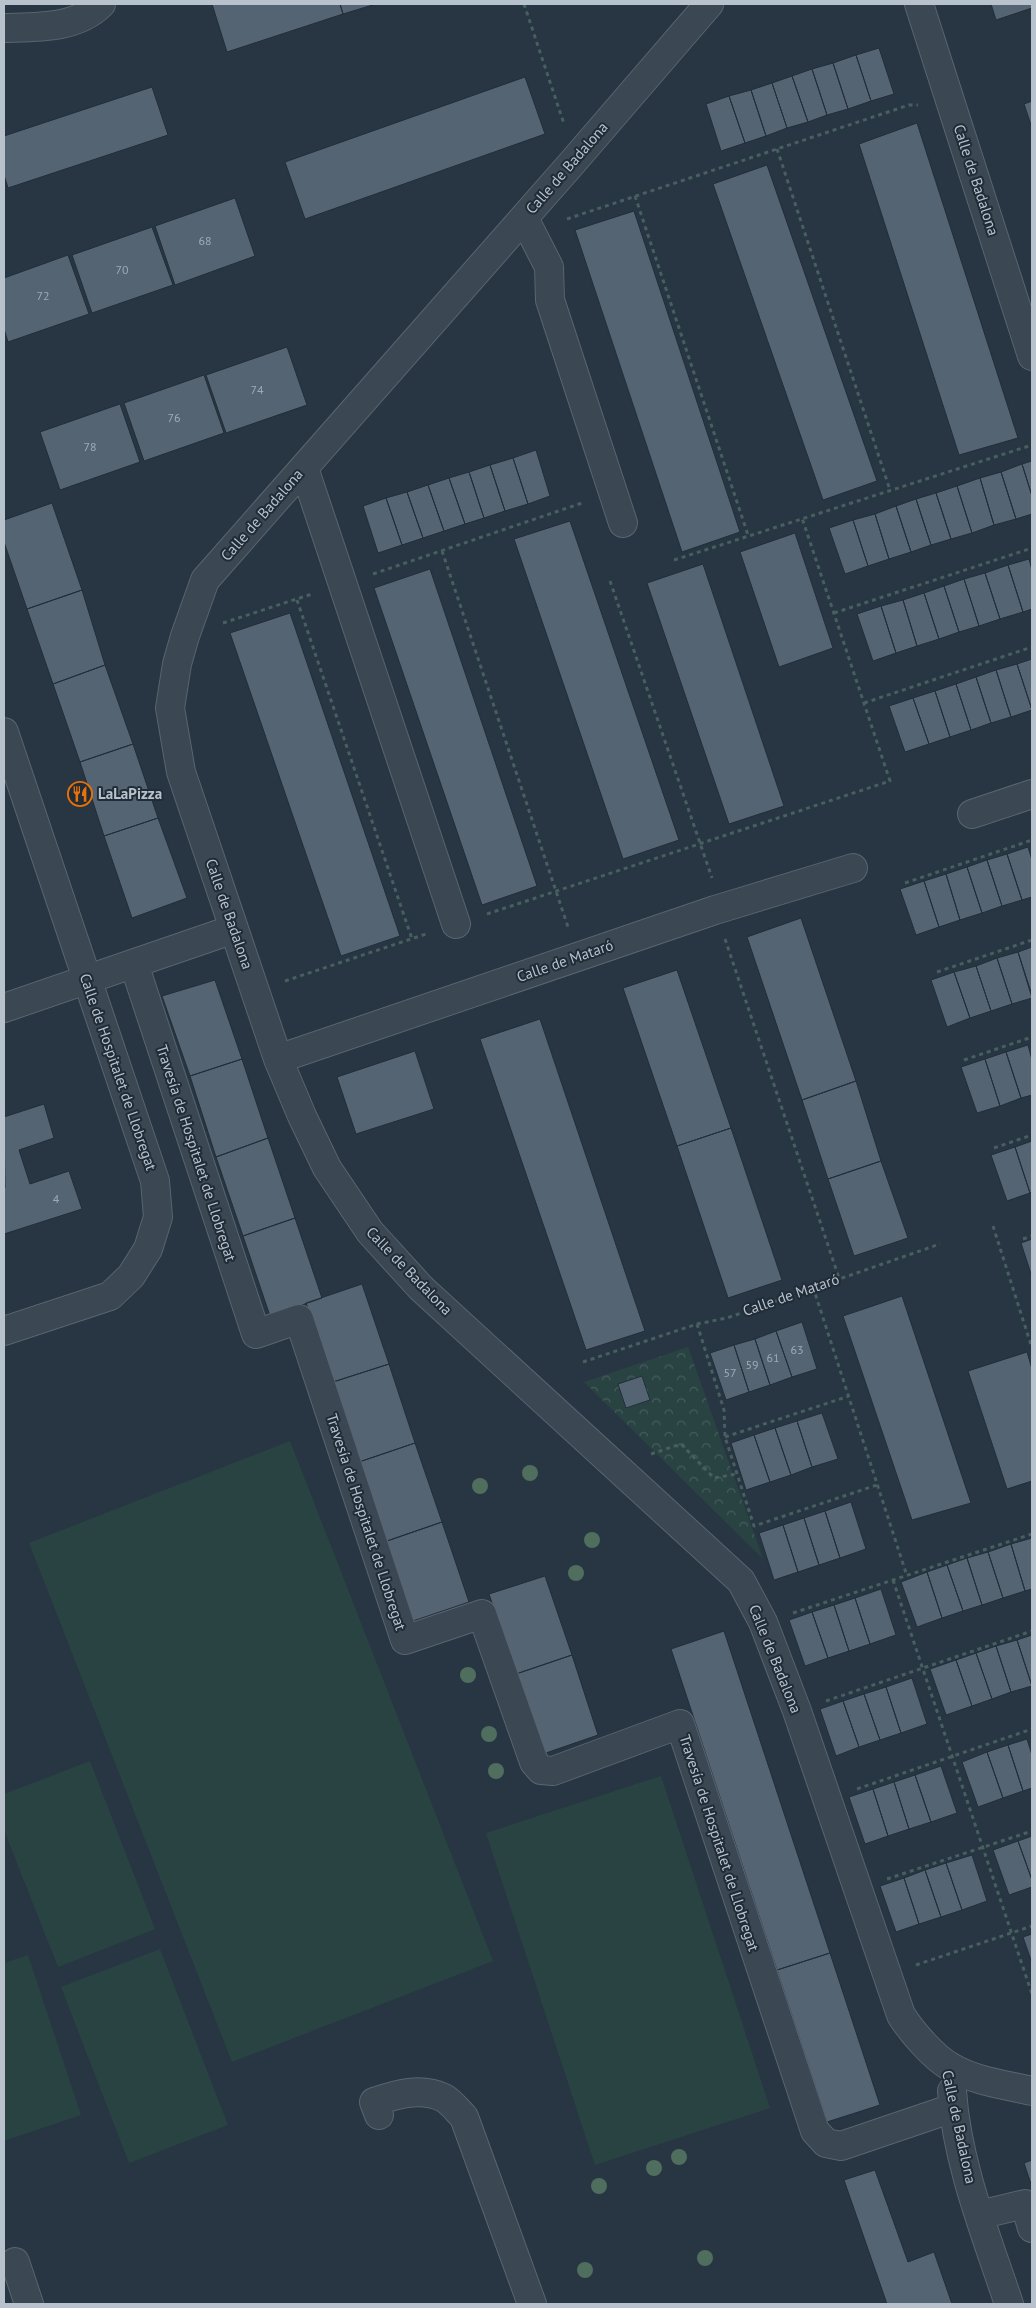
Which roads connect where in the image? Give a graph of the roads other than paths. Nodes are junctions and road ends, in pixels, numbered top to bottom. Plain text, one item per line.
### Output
1 (102, 4) edge
2 (709, 4) edge
3 (919, 4) edge
4 (4, 28) edge
5 (524, 218) junction
6 (1032, 356) edge
7 (304, 468) junction
8 (623, 523) dead end
9 (4, 732) edge
10 (1032, 794) edge
11 (972, 814) dead end
12 (853, 868) dead end
13 (456, 924) road end
14 (234, 929) junction
15 (134, 964) junction
16 (87, 980) junction
17 (4, 1008) edge
18 (278, 1059) junction
19 (4, 1331) edge
20 (950, 2067) junction
21 (1032, 2091) edge
22 (953, 2108) junction
23 (379, 2115) dead end
24 (979, 2215) junction
25 (1032, 2228) edge
26 (15, 2262) dead end
27 (29, 2304) edge
28 (532, 2304) edge
29 (1009, 2304) edge

1 - 4 street
2 - 5 street, Calle de Badalona
3 - 6 street, Calle de Badalona
5 - 7 street, Calle de Badalona
5 - 8 street, Calle de Badalona
7 - 13 street
7 - 14 street, Calle de Badalona
9 - 16 street, Calle de Hospitalet de Llobregat
10 - 11 street
12 - 18 street, Calle de Mataró
14 - 15 street
14 - 18 street, Calle de Badalona
15 - 16 street
15 - 22 street, Travesía de Hospitalet de Llobregat
16 - 17 street
16 - 19 street, Calle de Hospitalet de Llobregat
18 - 20 street, Calle de Badalona
20 - 21 street
20 - 22 street, Calle de Badalona
22 - 24 street, Calle de Badalona
23 - 28 street
24 - 25 street
24 - 29 street, Calle de Badalona
26 - 27 street

